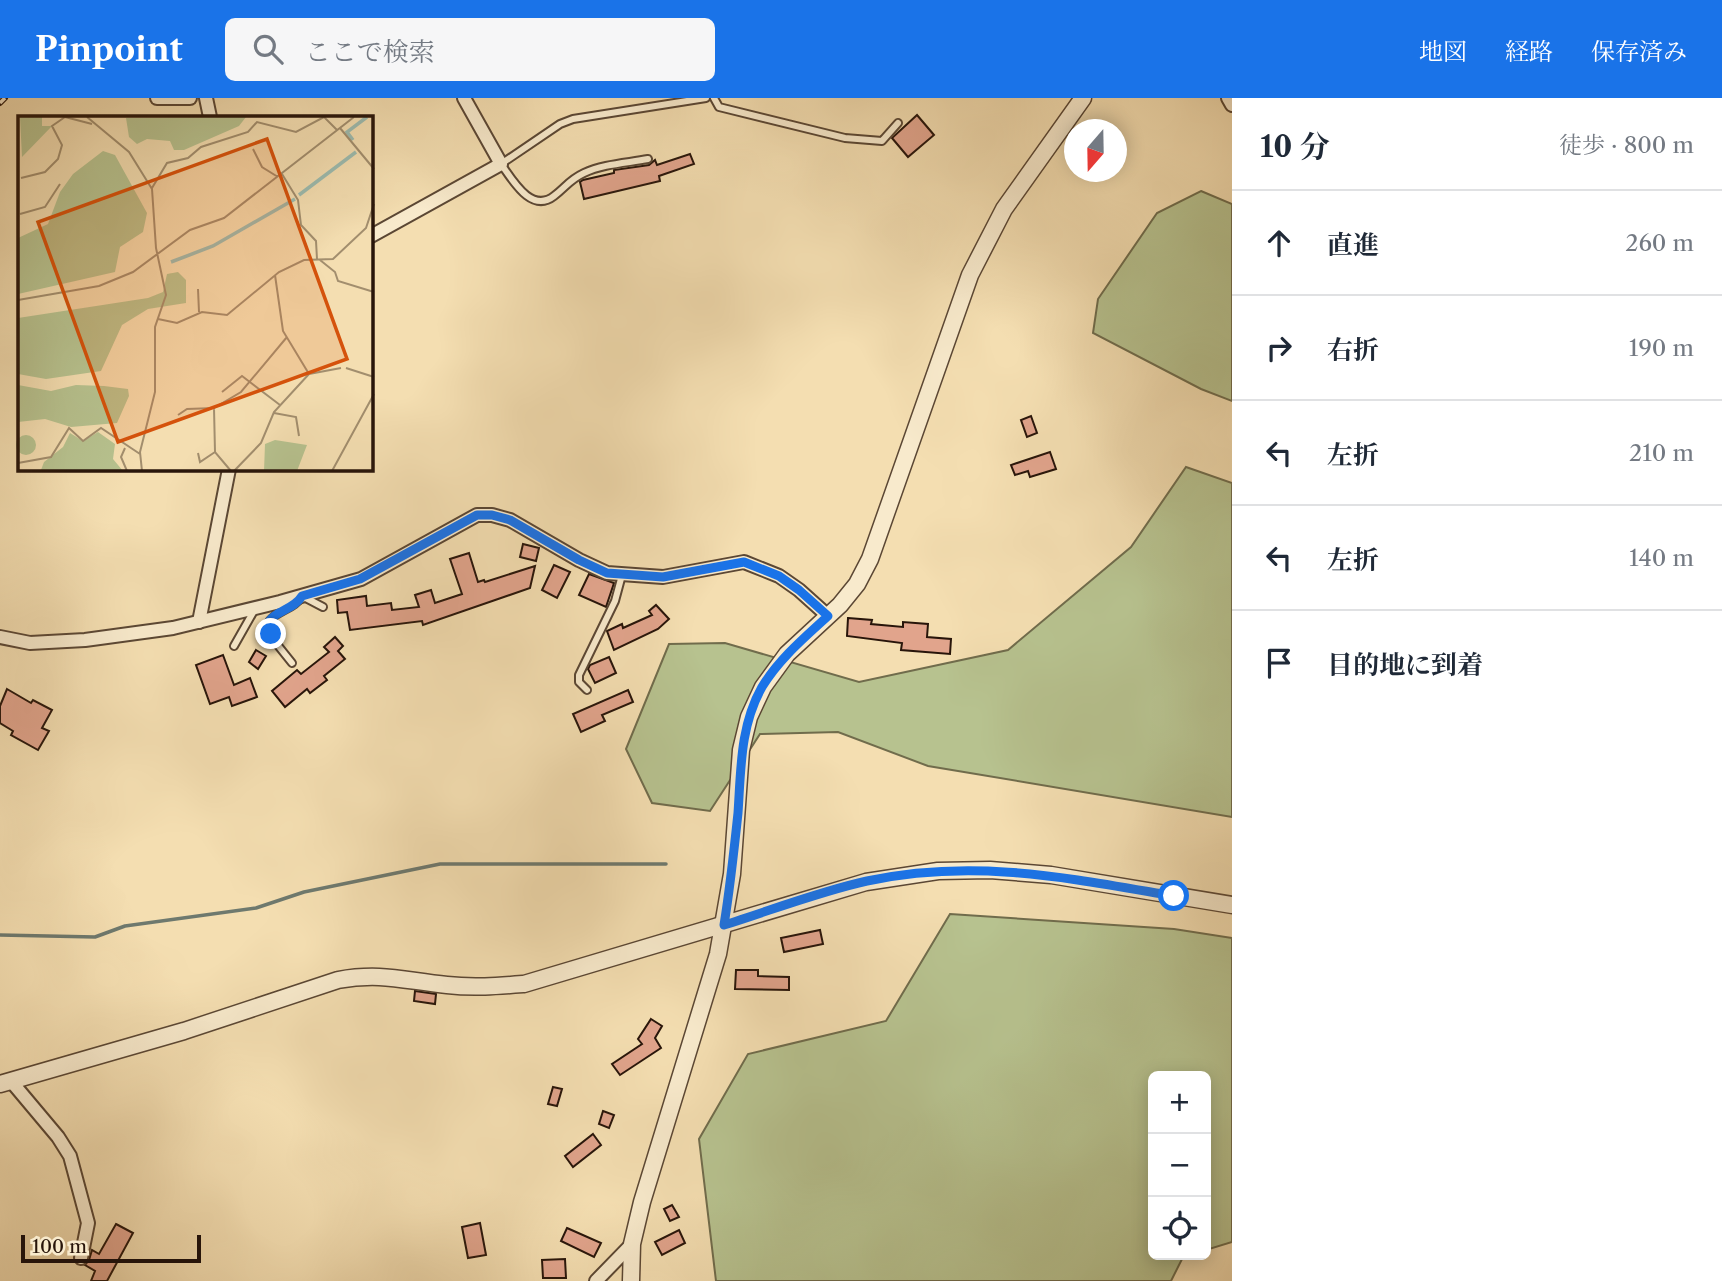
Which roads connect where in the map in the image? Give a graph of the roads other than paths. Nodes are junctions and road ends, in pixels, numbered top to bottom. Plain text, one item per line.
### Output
1 (158, 98) edge
2 (190, 98) edge
3 (206, 98) edge
4 (464, 98) edge
5 (706, 98) edge
6 (714, 98) edge
7 (1083, 98) edge
8 (1228, 98) edge
9 (1232, 105) edge
10 (210, 116) edge
11 (898, 123) dead end
12 (648, 159) dead end
13 (501, 164) junction
14 (373, 235) edge
15 (229, 471) edge
16 (622, 575) junction
17 (302, 596) junction
18 (323, 607) dead end
19 (256, 608) junction
20 (828, 616) junction
21 (199, 622) junction
22 (0, 637) edge
23 (234, 646) dead end
24 (292, 663) dead end
25 (587, 690) dead end
26 (1232, 905) edge
27 (724, 925) junction
28 (5, 1083) edge
29 (632, 1244) junction
30 (80, 1258) dead end
31 (596, 1281) edge
32 (631, 1281) edge

1 - 2 street
3 - 10 street
4 - 13 street
5 - 13 lane
6 - 11 lane
7 - 20 street
8 - 9 street
12 - 13 lane
13 - 14 street
15 - 21 street
16 - 17 street
16 - 20 street
16 - 25 lane
17 - 18 lane
17 - 19 street
17 - 24 lane
19 - 21 street
19 - 23 lane
20 - 27 street
21 - 22 street
26 - 27 street
27 - 28 street
27 - 29 street
28 - 30 street
29 - 31 street
29 - 32 street

